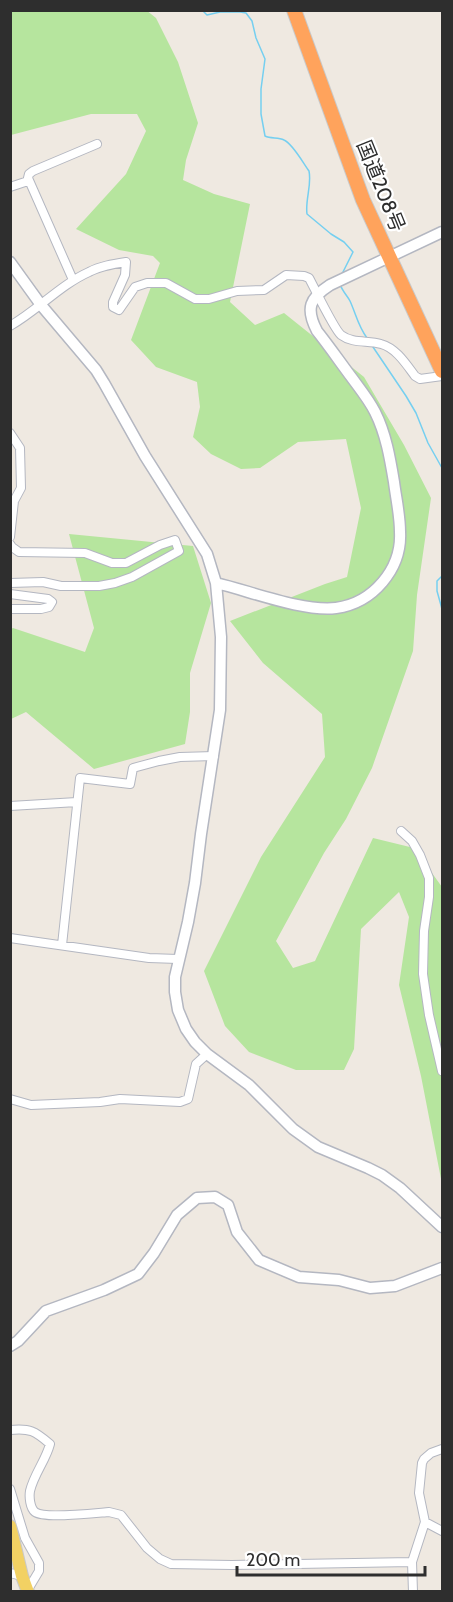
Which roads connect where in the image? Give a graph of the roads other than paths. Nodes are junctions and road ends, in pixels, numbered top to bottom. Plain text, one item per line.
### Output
1 (294, 10) edge
2 (97, 144) dead end
3 (28, 181) junction
4 (10, 188) edge
5 (442, 232) edge
6 (389, 258) junction
7 (10, 262) edge
8 (73, 280) junction
9 (318, 293) junction
10 (41, 305) junction
11 (10, 326) edge
12 (442, 371) edge
13 (442, 376) edge
14 (11, 435) edge
15 (10, 488) edge
16 (21, 488) junction
17 (10, 537) edge
18 (10, 544) edge
19 (10, 583) edge
20 (216, 583) junction
21 (10, 594) edge
22 (10, 609) edge
23 (214, 756) junction
24 (77, 802) junction
25 (10, 807) edge
26 (401, 831) dead end
27 (10, 938) edge
28 (62, 945) junction
29 (178, 959) junction
30 (207, 1054) junction
31 (442, 1071) edge
32 (10, 1099) edge
33 (442, 1227) edge
34 (442, 1268) edge
35 (10, 1346) edge
36 (10, 1430) edge
37 (442, 1449) edge
38 (10, 1489) edge
39 (425, 1522) junction
40 (10, 1526) edge
41 (442, 1530) edge
42 (412, 1562) junction
43 (16, 1575) edge
44 (28, 1591) edge
45 (413, 1592) edge

1 - 6 highway, 国道208号
2 - 3 street
3 - 4 street
3 - 8 street
5 - 6 street
6 - 9 street
6 - 12 highway, 国道208号
7 - 10 street
8 - 9 street
8 - 10 street
9 - 13 street
9 - 20 street
10 - 11 street
10 - 20 street
14 - 16 street
15 - 16 street
16 - 17 street
18 - 19 street
20 - 23 street
21 - 22 street
23 - 24 street
23 - 29 street
24 - 25 street
24 - 28 street
26 - 31 street
27 - 28 street
28 - 29 street
29 - 30 street
30 - 32 street
30 - 33 street
34 - 35 street
36 - 42 street
37 - 39 street
38 - 44 street
39 - 41 street
39 - 42 street
40 - 43 main road
42 - 45 street
43 - 44 main road

